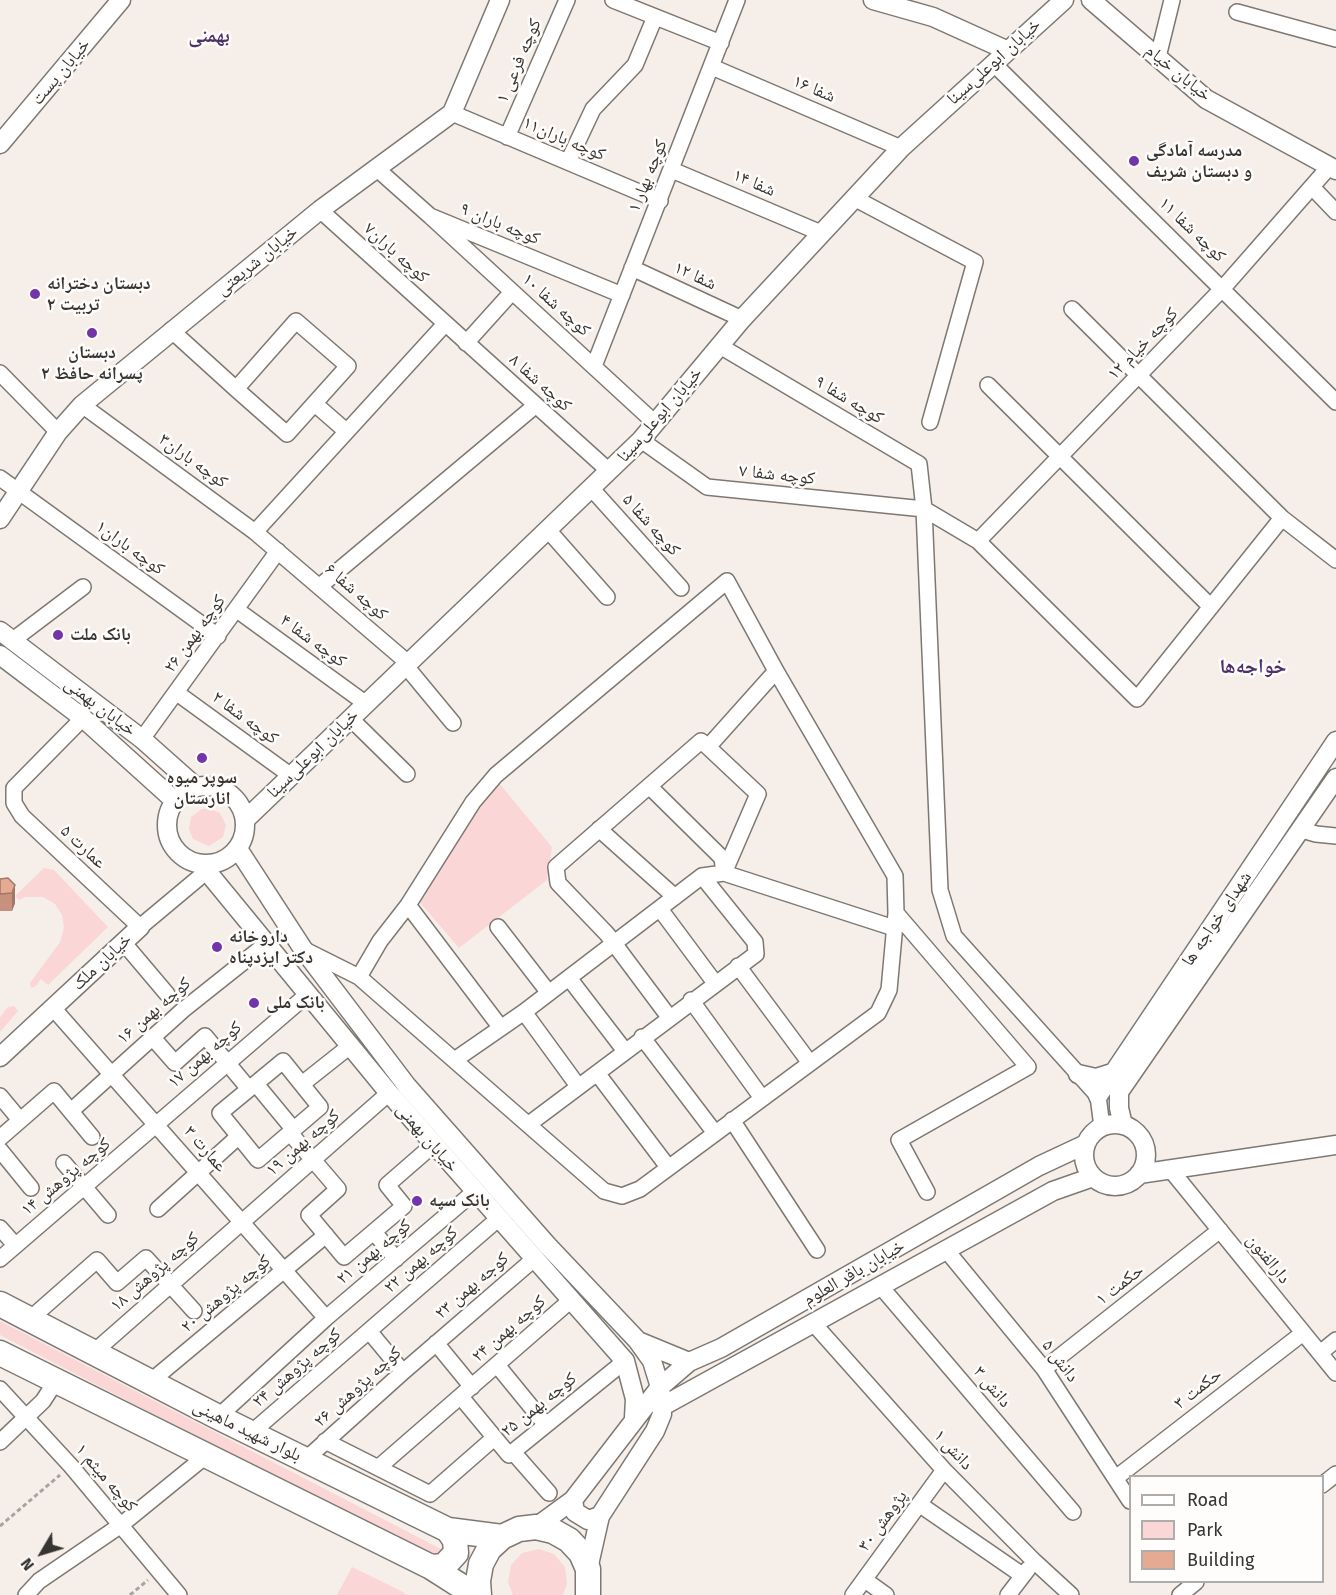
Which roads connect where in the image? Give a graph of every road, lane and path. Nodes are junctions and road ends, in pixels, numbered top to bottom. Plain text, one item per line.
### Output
1 (121, 0) edge
2 (500, 0) edge
3 (567, 0) edge
4 (613, 0) edge
5 (737, 0) edge
6 (873, 0) edge
7 (1064, 0) edge
8 (1091, 0) edge
9 (1172, 0) edge
10 (1237, 12) dead end
11 (655, 17) junction
12 (1336, 39) edge
13 (721, 43) junction
14 (1006, 50) junction
15 (1158, 57) junction
16 (993, 63) junction
17 (712, 67) junction
18 (452, 113) junction
19 (507, 137) junction
20 (0, 144) edge
21 (901, 148) junction
22 (568, 162) junction
23 (376, 168) junction
24 (1333, 169) edge
25 (672, 170) junction
26 (1312, 187) junction
27 (854, 198) junction
28 (660, 201) junction
29 (320, 210) junction
30 (1336, 212) edge
31 (430, 216) junction
32 (821, 233) junction
33 (632, 268) junction
34 (1223, 288) junction
35 (513, 292) junction
36 (622, 295) junction
37 (1072, 309) dead end
38 (742, 320) junction
39 (445, 324) junction
40 (171, 330) junction
41 (466, 343) junction
42 (720, 346) junction
43 (594, 366) junction
44 (0, 373) edge
45 (1139, 377) junction
46 (988, 386) dead end
47 (236, 389) junction
48 (1336, 402) edge
49 (315, 404) junction
50 (82, 405) junction
51 (536, 405) junction
52 (930, 422) dead end
53 (655, 423) junction
54 (346, 431) junction
55 (58, 432) junction
56 (641, 440) junction
57 (1061, 457) junction
58 (609, 471) junction
59 (0, 478) edge
60 (591, 488) junction
61 (20, 492) junction
62 (924, 509) junction
63 (1282, 518) junction
64 (0, 519) edge
65 (548, 530) junction
66 (255, 532) junction
67 (978, 541) junction
68 (278, 551) junction
69 (1336, 560) edge
70 (320, 586) junction
71 (83, 587) dead end
72 (681, 588) dead end
73 (607, 597) dead end
74 (1211, 607) junction
75 (237, 610) junction
76 (6, 636) edge
77 (218, 636) junction
78 (0, 655) edge
79 (406, 664) junction
80 (776, 671) junction
81 (177, 693) junction
82 (365, 703) junction
83 (82, 718) junction
84 (350, 718) junction
85 (453, 723) dead end
86 (142, 739) junction
87 (1336, 741) edge
88 (708, 747) junction
89 (407, 774) dead end
90 (290, 775) junction
91 (1336, 778) edge
92 (648, 786) junction
93 (196, 787) junction
94 (175, 801) junction
95 (245, 820) junction
96 (599, 829) junction
97 (1302, 830) junction
98 (1336, 836) edge
99 (238, 849) junction
100 (204, 867) junction
101 (724, 873) junction
102 (702, 876) junction
103 (675, 897) junction
104 (408, 904) junction
105 (660, 909) junction
106 (895, 920) junction
107 (140, 927) junction
108 (498, 927) dead end
109 (123, 942) junction
110 (266, 944) junction
111 (613, 944) junction
112 (303, 949) junction
113 (738, 966) junction
114 (359, 977) junction
115 (569, 978) junction
116 (715, 983) junction
117 (549, 993) junction
118 (167, 994) dead end
119 (308, 994) junction
120 (691, 1000) junction
121 (53, 1008) junction
122 (524, 1012) junction
123 (669, 1017) junction
124 (501, 1028) junction
125 (642, 1037) junction
126 (153, 1038) junction
127 (350, 1046) junction
128 (625, 1051) junction
129 (0, 1057) edge
130 (456, 1059) junction
131 (227, 1061) junction
132 (810, 1063) junction
133 (597, 1072) junction
134 (1114, 1072) junction
135 (113, 1074) junction
136 (1078, 1074) junction
137 (302, 1084) junction
138 (253, 1086) junction
139 (578, 1086) junction
140 (389, 1093) junction
141 (0, 1096) edge
142 (1098, 1096) junction
143 (762, 1098) junction
144 (71, 1111) junction
145 (20, 1120) junction
146 (732, 1120) junction
147 (157, 1124) junction
148 (529, 1124) junction
149 (1123, 1125) junction
150 (1102, 1127) junction
151 (292, 1132) junction
152 (715, 1133) junction
153 (239, 1136) junction
154 (92, 1137) dead end
155 (0, 1138) edge
156 (1086, 1144) junction
157 (434, 1145) junction
158 (1336, 1145) edge
159 (3, 1160) edge
160 (313, 1160) junction
161 (64, 1162) dead end
162 (668, 1167) junction
163 (1170, 1170) junction
164 (199, 1172) junction
165 (1139, 1174) junction
166 (1093, 1177) junction
167 (85, 1187) junction
168 (31, 1188) dead end
169 (474, 1192) junction
170 (927, 1192) dead end
171 (158, 1209) dead end
172 (108, 1215) dead end
173 (498, 1219) junction
174 (242, 1222) junction
175 (0, 1228) edge
176 (1220, 1230) junction
177 (374, 1232) junction
178 (326, 1235) junction
179 (15, 1245) junction
180 (817, 1250) dead end
181 (947, 1251) junction
182 (0, 1258) edge
183 (396, 1259) junction
184 (534, 1259) junction
185 (285, 1270) junction
186 (171, 1285) junction
187 (882, 1288) junction
188 (571, 1300) junction
189 (0, 1304) edge
190 (194, 1311) dead end
191 (326, 1318) junction
192 (30, 1319) junction
193 (814, 1324) junction
194 (369, 1331) junction
195 (1303, 1333) junction
196 (637, 1340) junction
197 (1336, 1340) edge
198 (436, 1343) junction
199 (94, 1352) junction
200 (1320, 1353) junction
201 (1, 1355) edge
202 (625, 1361) junction
203 (689, 1362) junction
204 (496, 1365) junction
205 (1044, 1370) junction
206 (403, 1372) junction
207 (1336, 1373) edge
208 (56, 1381) junction
209 (150, 1382) junction
210 (660, 1387) junction
211 (0, 1389) edge
212 (467, 1392) junction
213 (662, 1407) junction
214 (27, 1417) junction
215 (218, 1417) junction
216 (634, 1417) junction
217 (546, 1425) junction
218 (250, 1433) junction
219 (494, 1438) junction
220 (325, 1441) junction
221 (0, 1442) edge
222 (513, 1452) junction
223 (207, 1455) junction
224 (305, 1460) junction
225 (70, 1466) junction
226 (379, 1467) junction
227 (944, 1470) junction
228 (1336, 1474) edge
229 (1117, 1477) junction
230 (1324, 1484) edge
231 (549, 1493) dead end
232 (1129, 1498) edge
233 (573, 1500) junction
234 (919, 1504) junction
235 (1072, 1512) dead end
236 (600, 1516) junction
237 (121, 1525) junction
238 (0, 1526) edge
239 (536, 1527) junction
240 (448, 1530) junction
241 (502, 1537) junction
242 (1034, 1561) junction
243 (431, 1567) junction
244 (158, 1571) junction
245 (1022, 1575) junction
246 (865, 1580) junction
247 (593, 1586) edge
248 (26, 1595) edge
249 (130, 1595) edge
250 (179, 1595) edge
251 (475, 1595) edge
252 (479, 1595) edge
253 (853, 1595) edge
254 (886, 1595) edge
255 (1008, 1595) edge
256 (1071, 1595) edge

1 - 20 street, خیابان پست
2 - 18 street
3 - 19 street, کوچه فرعی ۱
4 - 11 street
5 - 13 street, کوچه بهار ۱
6 - 14 street
7 - 14 street, خیابان ابوعلی‌سینا
8 - 15 street, خیابان خیام
9 - 15 street
10 - 12 street
11 - 13 street
11 - 22 street
13 - 17 street, کوچه بهار ۱
14 - 16 street, خیابان ابوعلی‌سینا
15 - 24 street, خیابان خیام
16 - 21 street, خیابان ابوعلی‌سینا
16 - 34 street, کوچه شفا ۱۱
17 - 21 street, شفا ۱۶
17 - 25 street, کوچه بهار ۱
18 - 19 street, کوچه باران۱۱
18 - 23 street, خیابان شریعتی
19 - 22 street, کوچه باران۱۱
21 - 27 street, خیابان ابوعلی‌سینا
22 - 28 street, کوچه باران۱۱
23 - 29 street, خیابان شریعتی
23 - 31 street, کوچه باران ۹
24 - 26 street, کوچه خیام ۱۲
25 - 28 street, کوچه بهار ۱
25 - 32 street, شفا ۱۴
26 - 30 street
26 - 34 street, کوچه خیام ۱۲
27 - 32 street, خیابان ابوعلی‌سینا
27 - 52 street
28 - 33 street, کوچه بهار ۱
29 - 39 street, کوچه باران۷
29 - 40 street, خیابان شریعتی
31 - 35 street, کوچه شفا ۱۰
31 - 36 street, کوچه باران ۹
32 - 38 street, خیابان ابوعلی‌سینا
33 - 36 street, کوچه بهار ۱
33 - 38 street, شفا ۱۲
34 - 45 street, کوچه خیام ۱۲
34 - 48 street, کوچه شفا ۱۱
35 - 41 street
35 - 43 street, کوچه شفا ۱۰
36 - 43 street, کوچه بهار ۱
37 - 45 street
38 - 42 street, خیابان ابوعلی‌سینا
39 - 41 street, کوچه شفا ۸
39 - 54 street
40 - 47 street
40 - 50 street, خیابان شریعتی
41 - 51 street, کوچه شفا ۸
42 - 53 street, خیابان ابوعلی‌سینا
42 - 62 street, کوچه شفا ۹
43 - 53 street, کوچه شفا ۱۰
44 - 55 street
45 - 57 street, کوچه خیام ۱۲
45 - 63 street
46 - 57 street
47 - 49 street
47 - 49 street
49 - 54 street
50 - 55 street, خیابان شریعتی
50 - 66 street, کوچه باران۳
51 - 58 street, کوچه شفا ۸
51 - 70 street
53 - 56 street, خیابان ابوعلی‌سینا
54 - 66 street
55 - 61 street, خیابان شریعتی
56 - 58 street, خیابان ابوعلی‌سینا
56 - 62 street, کوچه شفا ۷
57 - 67 street, کوچه خیام ۱۲
57 - 74 street
58 - 60 street, خیابان ابوعلی‌سینا
59 - 61 street, کوچه باران۱
60 - 65 street, خیابان ابوعلی‌سینا
60 - 72 street, کوچه شفا ۵
61 - 64 street, خیابان شریعتی
61 - 77 street, کوچه باران۱
62 - 67 street
62 - 136 street
63 - 69 street
63 - 74 street
65 - 73 street
65 - 79 street, خیابان ابوعلی‌سینا
66 - 68 street, کوچه باران۳
67 - 74 street
68 - 70 street, کوچه شفا ۶
68 - 75 street, کوچه بهمن ۲۶
70 - 79 street, کوچه شفا ۶
71 - 76 street
75 - 77 street, کوچه بهمن ۲۶
75 - 82 street, کوچه شفا ۴
76 - 86 street, خیابان بهمنی
77 - 81 street, کوچه بهمن ۲۶
78 - 83 street, خیابان بهمنی
79 - 82 street, خیابان ابوعلی‌سینا
79 - 85 street, کوچه شفا ۶
80 - 88 street
80 - 104 street
80 - 106 street
81 - 86 street, کوچه بهمن ۲۶
81 - 90 street, کوچه شفا ۲
82 - 84 street, خیابان ابوعلی‌سینا
83 - 94 street, خیابان بهمنی
83 - 107 street, عمارت ۵
84 - 89 street
84 - 90 street, خیابان ابوعلی‌سینا
86 - 93 street, خیابان بهمنی
87 - 134 street, شهدای خواجه ها
88 - 92 street
88 - 101 street
90 - 95 street, خیابان ابوعلی‌سینا
91 - 97 street, شهدای خواجه ها
92 - 96 street
92 - 101 street
93 - 94 street
93 - 95 street
94 - 100 street
95 - 99 street
96 - 103 street
96 - 111 street
97 - 98 street
97 - 149 street, شهدای خواجه ها
99 - 100 street
99 - 112 street, خیابان بهمنی
100 - 107 street, خیابان ملک
100 - 110 street, خیابان بهمنی
101 - 102 street
101 - 106 street
102 - 103 street
102 - 113 street
103 - 105 street
104 - 114 street
104 - 124 street
105 - 111 street
105 - 116 street
106 - 132 street
106 - 170 street
107 - 109 street, خیابان ملک
108 - 117 street
109 - 118 street
109 - 121 street, خیابان ملک
110 - 119 street, خیابان بهمنی
110 - 126 street, کوچه بهمن ۱۶
111 - 115 street
111 - 123 street
112 - 114 street
112 - 196 street, خیابان بهمنی
113 - 116 street
113 - 132 street
114 - 130 street
115 - 117 street
115 - 128 street
116 - 120 street
117 - 122 street
119 - 127 street, خیابان بهمنی
119 - 131 street, کوچه بهمن ۱۷
120 - 123 street
120 - 143 street
121 - 129 street, خیابان ملک
121 - 135 street, عمارت ۳
122 - 124 street
122 - 139 street
123 - 125 street
124 - 130 street
125 - 128 street
125 - 152 street
126 - 131 street
126 - 135 street, کوچه بهمن ۱۶
127 - 137 street
127 - 140 street, خیابان بهمنی
128 - 133 street
130 - 148 street
131 - 138 street
131 - 147 street, کوچه بهمن ۱۷
132 - 143 street
133 - 139 street
133 - 162 street
134 - 136 street
134 - 142 street, شهدای خواجه ها
135 - 144 street, کوچه بهمن ۱۶
135 - 147 street, عمارت ۳
136 - 142 street
137 - 138 street
137 - 151 street
138 - 151 street
138 - 153 street
139 - 148 street
140 - 157 street, خیابان بهمنی
140 - 160 street, کوچه بهمن ۱۹
141 - 145 street
142 - 150 street
143 - 146 street
144 - 145 street
144 - 154 street
145 - 155 street
146 - 152 street
146 - 180 street
147 - 164 street, عمارت ۳
147 - 167 street, کوچه پژوهش ۱۴
148 - 162 street
149 - 150 street
149 - 165 street
150 - 156 street
151 - 153 street
151 - 160 street
152 - 162 street
153 - 164 street
156 - 166 street
156 - 203 street, خیابان باقر العلوم
157 - 169 street, خیابان بهمنی
157 - 177 street
158 - 163 street
159 - 168 street
160 - 174 street, کوچه بهمن ۱۹
160 - 178 street
161 - 167 street
163 - 165 street
163 - 176 street, دارالفنون
164 - 171 street
164 - 174 street, عمارت ۳
165 - 166 street
166 - 181 street, خیابان باقر العلوم
167 - 172 street
167 - 179 street, کوچه پژوهش ۱۴
169 - 173 street, خیابان بهمنی
169 - 183 street, کوچه بهمن ۲۱
173 - 184 street, خیابان بهمنی
173 - 194 street, کوچه بهمن ۲۲
174 - 185 street, عمارت ۳
174 - 186 street, کوچه پژوهش ۱۸
175 - 179 street
176 - 195 street, دارالفنون
176 - 205 street, حکمت ۱
177 - 178 street
177 - 183 street
178 - 185 street, کوچه پژوهش ۲۰
179 - 182 street, کوچه پژوهش ۱۴
181 - 187 street, خیابان باقر العلوم
181 - 205 street, دانش ۵
183 - 191 street, کوچه بهمن ۲۱
184 - 188 street, خیابان بهمنی
184 - 198 street, کوجه بهمن ۲۳
185 - 191 street, عمارت ۳
185 - 209 street, کوچه پژوهش ۲۰
186 - 190 street
186 - 192 street
186 - 199 street, کوچه پژوهش ۱۸
187 - 193 street, خیابان باقر العلوم
187 - 235 street, دانش ۳
188 - 202 street, خیابان بهمنی
188 - 204 street, کوچه بهمن ۲۴
189 - 192 main road, بلوار شهید ماهینی
191 - 215 street, کوچه بهمن ۲۱
192 - 199 main road, بلوار شهید ماهینی
193 - 213 street, خیابان باقر العلوم
193 - 227 street, دانش ۱
194 - 206 street
194 - 218 street, کوچه پژوهش ۲۴
195 - 200 street, دارالفنون
195 - 229 street, حکمت ۳
196 - 203 street
196 - 210 street, خیابان بهمنی
197 - 200 street
198 - 206 street, کوچه پژوهش ۲۶
198 - 212 street, کوچه بهمن ۲۵
199 - 209 main road, بلوار شهید ماهینی
200 - 207 street, دارالفنون
201 - 208 main road
202 - 216 street, خیابان بهمنی
202 - 217 street, کوچه بهمن ۲۵
203 - 210 street, خیابان باقر العلوم
204 - 212 street, کوچه بهمن ۲۴
204 - 217 street
205 - 229 street, دانش ۵
206 - 220 street, کوچه پژوهش ۲۶
208 - 214 street
208 - 223 main road
209 - 215 main road, بلوار شهید ماهینی
210 - 213 street, خیابان بهمنی
210 - 216 street, خیابان باقر العلوم
211 - 214 street, کوچه میثم ۱
212 - 219 street, کوچه بهمن ۲۵
212 - 226 street, کوچه بهمن ۲۴
213 - 236 street
214 - 221 street
214 - 225 street, کوچه میثم ۱
215 - 218 main road, بلوار شهید ماهینی
216 - 233 street, خیابان باقر العلوم
217 - 222 street, کوچه بهمن ۲۵
218 - 224 main road, بلوار شهید ماهینی
219 - 222 street, کوچه بهمن ۲۵
219 - 226 street
220 - 224 street, کوچه پژوهش ۲۶
220 - 226 street
222 - 231 street
223 - 237 street
223 - 243 main road
224 - 240 main road, بلوار شهید ماهینی
225 - 237 street, کوچه میثم ۱
225 - 238 path
227 - 234 street, پژوهش ۳۰
227 - 242 street, دانش ۱
228 - 230 street
229 - 232 street, دانش ۵
233 - 236 street
233 - 239 street, خیابان باقر العلوم
234 - 245 street
234 - 246 street, پژوهش ۳۰
236 - 247 street
237 - 244 street, کوچه میثم ۱
237 - 248 street
239 - 241 main road
239 - 247 main road
240 - 241 main road, بلوار شهید ماهینی
240 - 243 main road
241 - 252 main road
242 - 245 street
242 - 256 street, دانش ۱
243 - 251 main road
244 - 249 path
244 - 250 street, کوچه میثم ۱
245 - 255 street
246 - 253 street, پژوهش ۳۰
246 - 254 street

